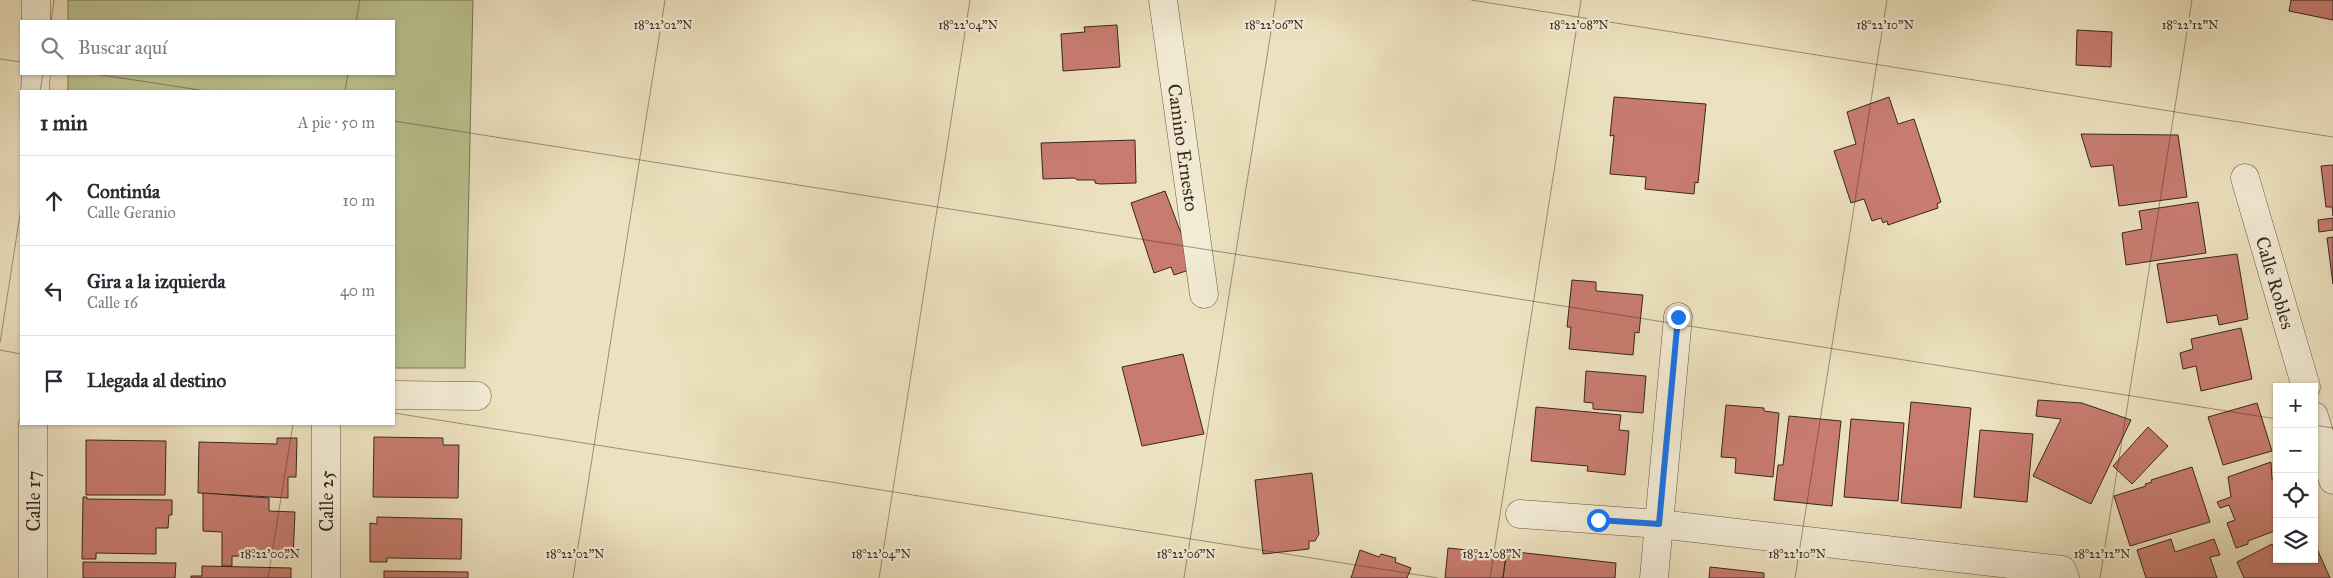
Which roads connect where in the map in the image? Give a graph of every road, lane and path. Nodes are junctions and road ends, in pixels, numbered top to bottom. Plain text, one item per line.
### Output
1 (36, 0) edge
2 (1163, 0) edge
3 (36, 20) edge
4 (36, 75) edge
5 (36, 90) edge
6 (2245, 178) dead end
7 (1204, 294) dead end
8 (1678, 317) dead end
9 (2305, 383) edge
10 (395, 395) edge
11 (478, 396) dead end
12 (34, 425) edge
13 (326, 425) edge
14 (2318, 428) edge
15 (2333, 480) edge
16 (1520, 514) dead end
17 (1659, 524) junction
18 (33, 578) edge
19 (326, 578) edge
20 (1654, 578) edge
21 (2065, 578) edge

1 - 3 street
2 - 7 street, Camino Ernesto
4 - 5 street
6 - 9 street, Calle Robles
8 - 17 street
10 - 11 street
12 - 18 street, Calle 17
13 - 19 street, Calle 25
14 - 15 street
16 - 17 street
17 - 20 street
17 - 21 street

